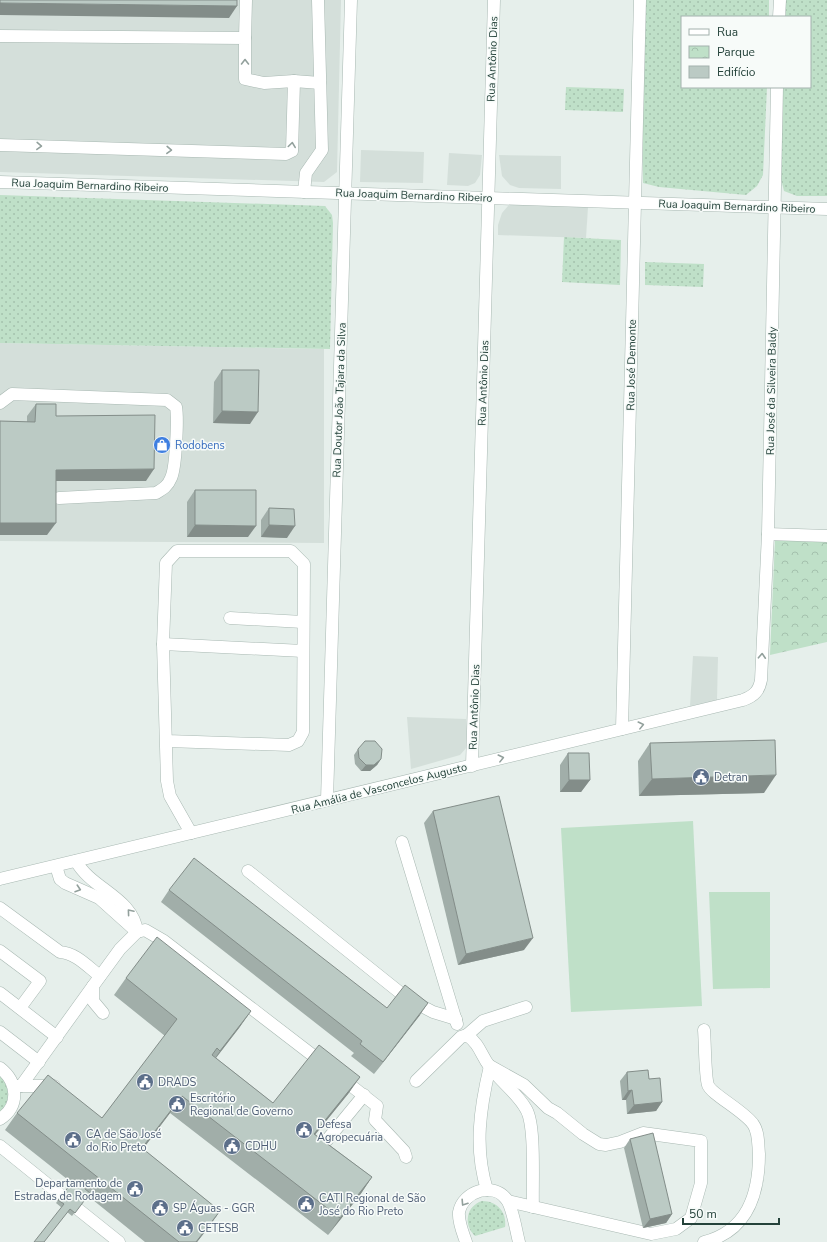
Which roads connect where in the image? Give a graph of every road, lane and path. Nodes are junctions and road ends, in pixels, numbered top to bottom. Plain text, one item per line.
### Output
1 (246, 0) edge
2 (318, 0) edge
3 (351, 0) edge
4 (494, 0) edge
5 (640, 0) edge
6 (780, 0) edge
7 (779, 16) edge
8 (0, 36) edge
9 (245, 38) junction
10 (294, 82) junction
11 (320, 83) junction
12 (777, 88) edge
13 (0, 144) edge
14 (0, 182) edge
15 (304, 192) junction
16 (346, 193) junction
17 (489, 198) junction
18 (635, 202) junction
19 (774, 207) junction
20 (827, 209) edge
21 (0, 403) edge
22 (59, 498) dead end
23 (768, 534) junction
24 (827, 536) edge
25 (230, 618) dead end
26 (303, 622) junction
27 (163, 644) junction
28 (303, 651) junction
29 (756, 693) joint
30 (622, 729) junction
31 (167, 741) junction
32 (472, 766) junction
33 (327, 800) junction
34 (191, 833) junction
35 (402, 842) dead end
36 (76, 861) junction
37 (56, 866) junction
38 (248, 871) dead end
39 (0, 879) edge
40 (0, 908) edge
41 (137, 932) junction
42 (0, 951) edge
43 (100, 976) junction
44 (93, 986) junction
45 (0, 993) edge
46 (526, 1007) dead end
47 (20, 1008) junction
48 (103, 1013) dead end
49 (456, 1019) junction
50 (704, 1030) dead end
51 (0, 1032) edge
52 (464, 1036) junction
53 (57, 1037) junction
54 (39, 1062) junction
55 (490, 1066) junction
56 (0, 1068) edge
57 (416, 1081) dead end
58 (17, 1086) junction
59 (58, 1086) edge
60 (364, 1095) junction
61 (0, 1119) edge
62 (327, 1140) dead end
63 (0, 1146) edge
64 (406, 1157) dead end
65 (487, 1190) junction
66 (62, 1196) edge
67 (508, 1201) junction
68 (533, 1207) junction
69 (79, 1210) edge
70 (119, 1242) edge
71 (466, 1242) edge
72 (519, 1242) edge
73 (704, 1242) edge

1 - 9 street
2 - 11 street
3 - 16 street, Rua Doutor João Tajara da Silva
4 - 17 street, Rua Antônio Dias
5 - 18 street, Rua José Demonte
6 - 7 street
8 - 9 street
10 -> 9 street
10 - 11 street
13 -> 10 street
11 - 15 street
12 - 19 street, Rua José da Silveira Baldy
14 - 15 street, Rua Joaquim Bernardino Ribeiro
15 - 16 street, Rua Joaquim Bernardino Ribeiro
16 - 17 street, Rua Joaquim Bernardino Ribeiro
16 - 33 street, Rua Doutor João Tajara da Silva
17 - 18 street, Rua Joaquim Bernardino Ribeiro
17 - 32 street, Rua Antônio Dias
18 - 19 street, Rua Joaquim Bernardino Ribeiro
18 - 30 street, Rua José Demonte
19 - 20 street, Rua Joaquim Bernardino Ribeiro
19 - 23 street, Rua José da Silveira Baldy
21 - 22 street
23 - 24 street
29 -> 23 street, Rua José da Silveira Baldy
25 - 26 street
26 - 27 street
26 - 28 street
27 - 28 street
27 - 31 street
28 - 31 street
30 -> 29 street, Rua Amália de Vasconcelos Augusto
32 -> 30 street, Rua Amália de Vasconcelos Augusto
31 - 34 street
32 - 33 street, Rua Amália de Vasconcelos Augusto
33 - 34 street, Rua Amália de Vasconcelos Augusto
34 - 36 street, Rua Amália de Vasconcelos Augusto
35 - 49 street
36 - 37 street, Rua Amália de Vasconcelos Augusto
41 -> 36 street
37 - 39 street, Rua Amália de Vasconcelos Augusto
37 -> 41 street
38 - 49 street
40 - 43 street
41 - 43 street
41 - 60 street
42 - 47 street
43 - 44 street
44 - 48 street
44 - 53 street
45 - 47 street
46 - 52 street
47 - 53 street
49 - 52 street
50 - 73 street
51 - 54 street
52 - 55 street
52 - 57 street
53 - 54 street
54 - 58 street
55 - 65 street
55 - 68 street
55 - 68 street
56 - 58 street
58 - 59 street
58 - 61 street
60 - 62 street
60 - 64 street
63 - 66 street
65 - 67 street
65 -> 71 street
67 - 68 street
67 - 72 street
69 - 70 street

